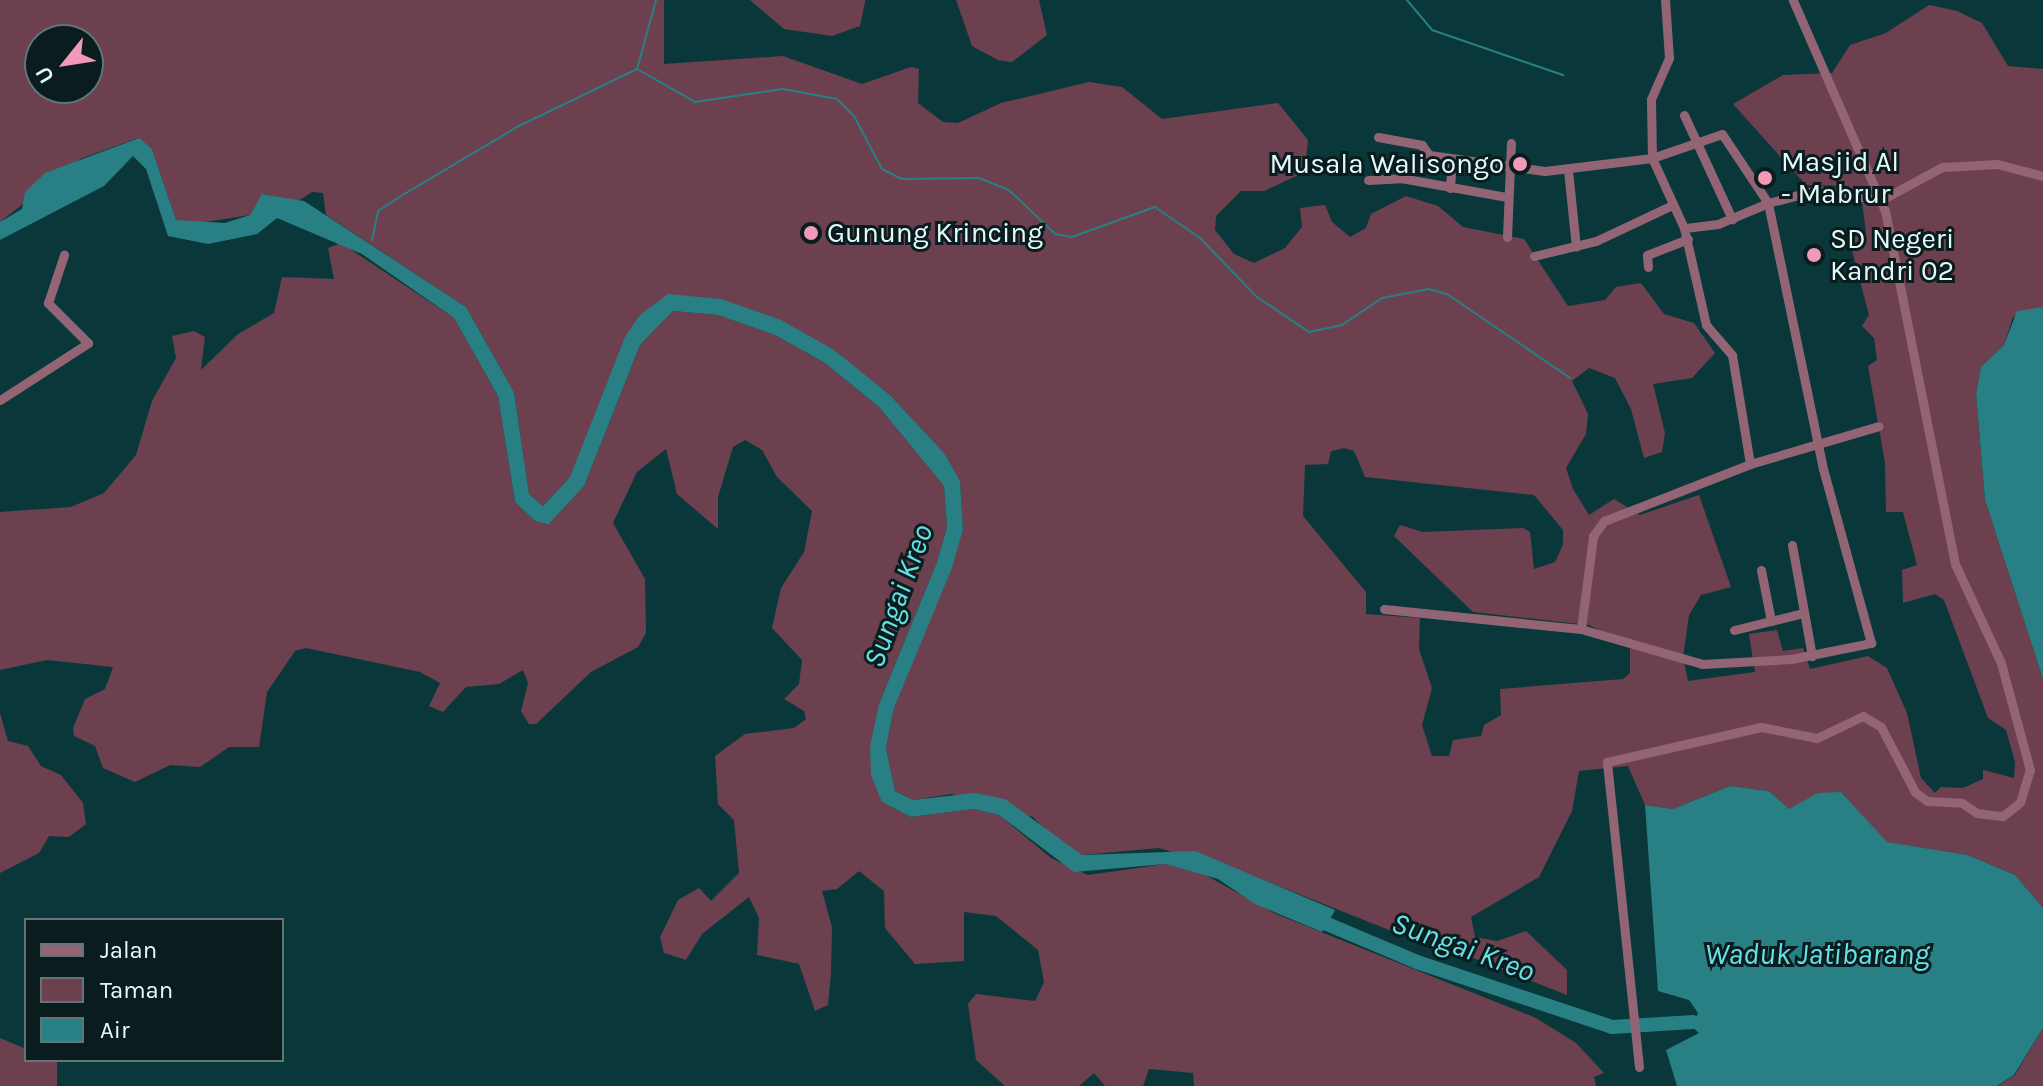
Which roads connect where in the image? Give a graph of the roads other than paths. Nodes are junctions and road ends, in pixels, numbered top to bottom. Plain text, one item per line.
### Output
1 (1665, 0) edge
2 (1793, 0) edge
3 (1684, 115) dead end
4 (1378, 137) dead end
5 (1511, 143) dead end
6 (1694, 147) junction
7 (1652, 158) junction
8 (1452, 159) junction
9 (1508, 168) junction
10 (1568, 170) junction
11 (2043, 176) edge
12 (1368, 180) dead end
13 (1450, 188) junction
14 (1507, 197) junction
15 (1881, 200) junction
16 (1768, 203) junction
17 (1670, 206) junction
18 (1732, 219) junction
19 (1684, 228) junction
20 (1507, 237) dead end
21 (1688, 239) junction
22 (1576, 247) junction
23 (64, 255) dead end
24 (1534, 256) dead end
25 (1648, 267) dead end
26 (0, 400) edge
27 (1879, 426) dead end
28 (1817, 443) junction
29 (1750, 464) junction
30 (1792, 545) dead end
31 (1761, 570) dead end
32 (1384, 609) dead end
33 (1804, 613) junction
34 (1771, 621) junction
35 (1581, 629) junction
36 (1734, 630) dead end
37 (1812, 656) junction
38 (1639, 1067) dead end

1 - 7 street
2 - 15 street
3 - 6 street
4 - 8 street
5 - 9 street
6 - 7 street
6 - 16 street
6 - 18 street
7 - 10 street
7 - 17 street
8 - 9 street
8 - 13 street
9 - 10 street
9 - 14 street
10 - 22 street
11 - 15 street
12 - 13 street
13 - 14 street
14 - 20 street
15 - 16 street
15 - 38 street
16 - 18 street
16 - 28 street
17 - 19 street
17 - 22 street
18 - 19 street
19 - 21 street
21 - 25 street
21 - 29 street
22 - 24 street
23 - 26 street
27 - 28 street
28 - 29 street
28 - 37 street
29 - 35 street
30 - 33 street
31 - 34 street
32 - 35 street
33 - 34 street
33 - 37 street
34 - 36 street
35 - 37 street

